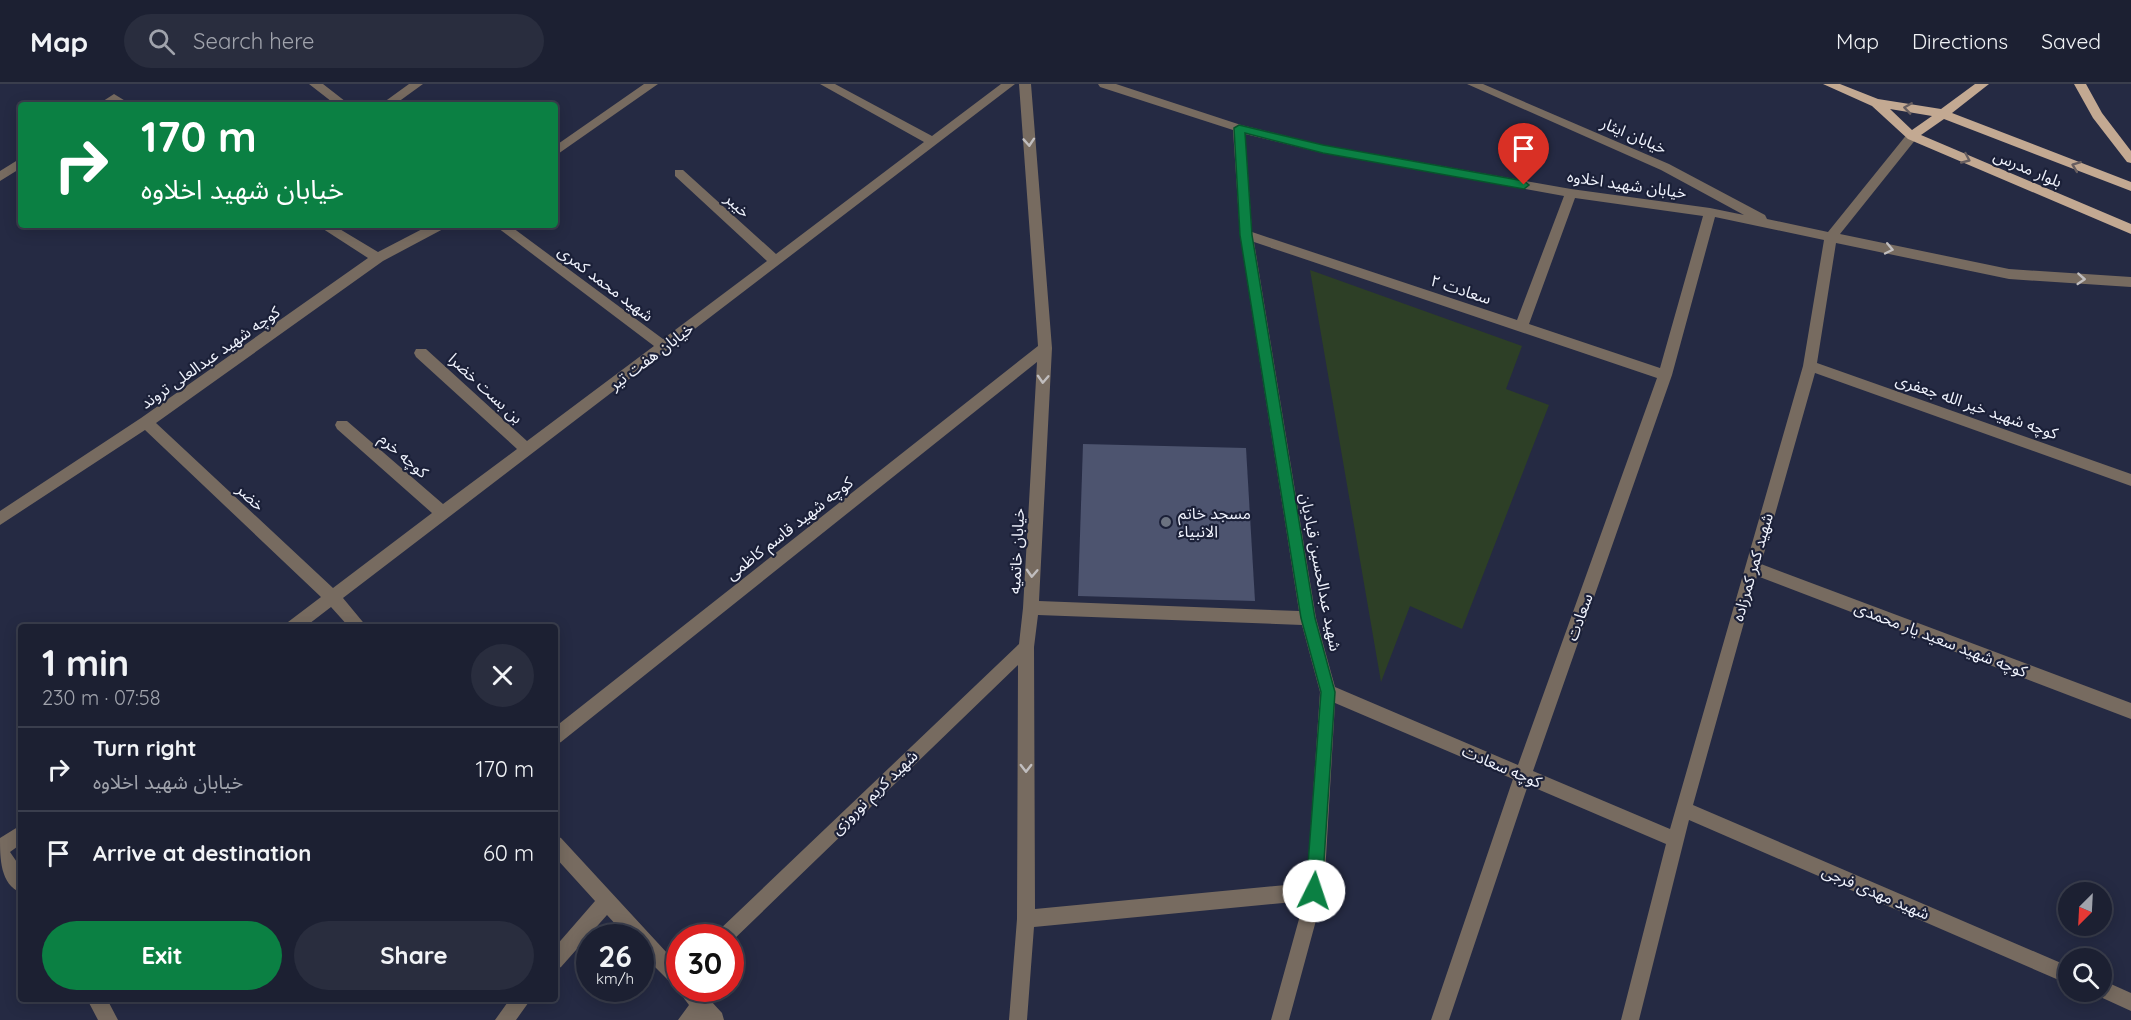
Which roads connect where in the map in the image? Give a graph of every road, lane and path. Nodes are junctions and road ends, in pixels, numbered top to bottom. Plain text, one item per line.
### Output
1 (315, 84) edge
2 (417, 84) edge
3 (652, 84) edge
4 (826, 84) edge
5 (1009, 84) edge
6 (1025, 84) edge
7 (1104, 84) edge
8 (1473, 84) edge
9 (1829, 84) edge
10 (1983, 84) edge
11 (2080, 84) edge
12 (340, 102) edge
13 (391, 102) edge
14 (1876, 103) junction
15 (1941, 113) junction
16 (1239, 128) junction
17 (1912, 136) junction
18 (933, 142) junction
19 (558, 150) edge
20 (2131, 159) edge
21 (11, 165) edge
22 (679, 173) dead end
23 (0, 177) edge
24 (2131, 187) edge
25 (1571, 193) junction
26 (1710, 212) junction
27 (1777, 226) junction
28 (328, 228) edge
29 (435, 228) edge
30 (504, 228) edge
31 (2131, 229) edge
32 (1246, 235) junction
33 (1831, 237) junction
34 (378, 258) junction
35 (775, 261) junction
36 (2131, 282) edge
37 (1521, 327) junction
38 (663, 346) junction
39 (1045, 348) junction
40 (421, 353) dead end
41 (1810, 366) junction
42 (1665, 375) junction
43 (146, 422) junction
44 (342, 424) dead end
45 (527, 450) junction
46 (2131, 480) edge
47 (443, 513) junction
48 (0, 519) edge
49 (1752, 567) junction
50 (332, 597) junction
51 (1030, 608) junction
52 (1308, 618) junction
53 (297, 624) edge
54 (356, 624) edge
55 (1026, 647) junction
56 (1328, 692) junction
57 (2131, 711) edge
58 (558, 735) edge
59 (1523, 775) junction
60 (1683, 809) junction
61 (18, 835) edge
62 (1676, 840) junction
63 (558, 847) edge
64 (0, 850) edge
65 (18, 879) edge
66 (1314, 891) junction
67 (606, 901) junction
68 (1026, 918) junction
69 (627, 924) edge
70 (738, 924) edge
71 (654, 953) edge
72 (558, 957) edge
73 (666, 966) edge
74 (2058, 971) edge
75 (2112, 993) edge
76 (98, 1002) edge
77 (519, 1002) edge
78 (698, 1002) edge
79 (2131, 1002) edge
80 (701, 1005) junction
81 (109, 1020) edge
82 (504, 1020) edge
83 (687, 1020) edge
84 (715, 1020) edge
85 (1018, 1020) edge
86 (1280, 1020) edge
87 (1440, 1020) edge
88 (1630, 1020) edge

1 - 12 street
2 - 13 street
3 - 19 street
4 - 18 street
5 - 18 street, خیابان هفت تیر
6 -> 39 street, خیابان خاتمیه
7 - 16 street, خیابان شهید اخلاوه
8 - 27 street, خیابان ایثار
9 - 14 main road
10 - 15 main road
11 - 20 main road
15 -> 14 main road, بلوار مدرس
14 - 17 main road, بلوار مدرس
15 - 17 main road
24 -> 15 main road, بلوار مدرس
16 - 25 street, خیابان شهید اخلاوه
16 - 32 street, شهید عبدالحسین قبادیان
17 -> 31 main road, بلوار مدرس
17 - 33 street, شهید کمر کمرزاده
18 - 35 street, خیابان هفت تیر
21 - 23 street
22 - 35 street, خیبر
25 - 26 street, خیابان شهید اخلاوه
25 - 37 street
26 - 27 street, خیابان شهید اخلاوه
26 - 42 street, سعادت
27 - 33 street, خیابان شهید اخلاوه
28 - 34 street
29 - 34 street, کوچه شهید عبدالعلی تروند
30 - 38 street, شهید محمد کمری
32 - 37 street, سعادت ۲
32 - 52 street, شهید عبدالحسین قبادیان
33 -> 36 street, خیابان شهید اخلاوه
33 - 41 street, شهید کمر کمرزاده
34 - 43 street, کوچه شهید عبدالعلی تروند
35 - 38 street, خیابان هفت تیر
37 - 42 street, سعادت ۲
38 - 45 street, خیابان هفت تیر
39 -> 51 street, خیابان خاتمیه
39 - 58 street, کوچه شهید قاسم کاظمی
40 - 45 street, بن بست خضرا
41 - 46 street, کوچه شهید خیر الله جعفری
41 - 49 street, شهید کمر کمرزاده
42 - 59 street, سعادت
43 - 48 street, کوچه شهید عبدالعلی تروند
43 - 50 street, خضر
44 - 47 street, کوچه خرم
45 - 47 street, خیابان هفت تیر
47 - 50 street, خیابان هفت تیر
49 - 57 street, کوچه شهید سعید یار محمدی
49 - 60 street, شهید کمر کمرزاده
50 - 53 street, خیابان هفت تیر
50 - 54 street, خضر
51 - 52 street
51 - 55 street, خیابان خاتمیه
52 - 56 street, شهید عبدالحسین قبادیان
55 -> 68 street, خیابان خاتمیه
55 - 70 street, شهید کریم نوروزی
56 - 59 street, کوچه سعادت
56 - 66 street, شهید عبدالحسین قبادیان
59 - 62 street, کوچه سعادت
59 - 87 street, سعادت
60 - 62 street, شهید کمر کمرزاده
60 - 74 street, شهید مهدی فرجی
61 - 64 street
62 - 88 street, شهید کمر کمرزاده
63 - 67 street
64 - 65 street
66 - 68 street
66 - 86 street, شهید عبدالحسین قبادیان
67 - 69 street
67 - 72 street
68 - 85 street, خیابان خاتمیه
71 - 73 street
75 - 79 street
76 - 81 street
77 - 82 street
78 - 80 street
80 - 83 street
80 - 84 street

